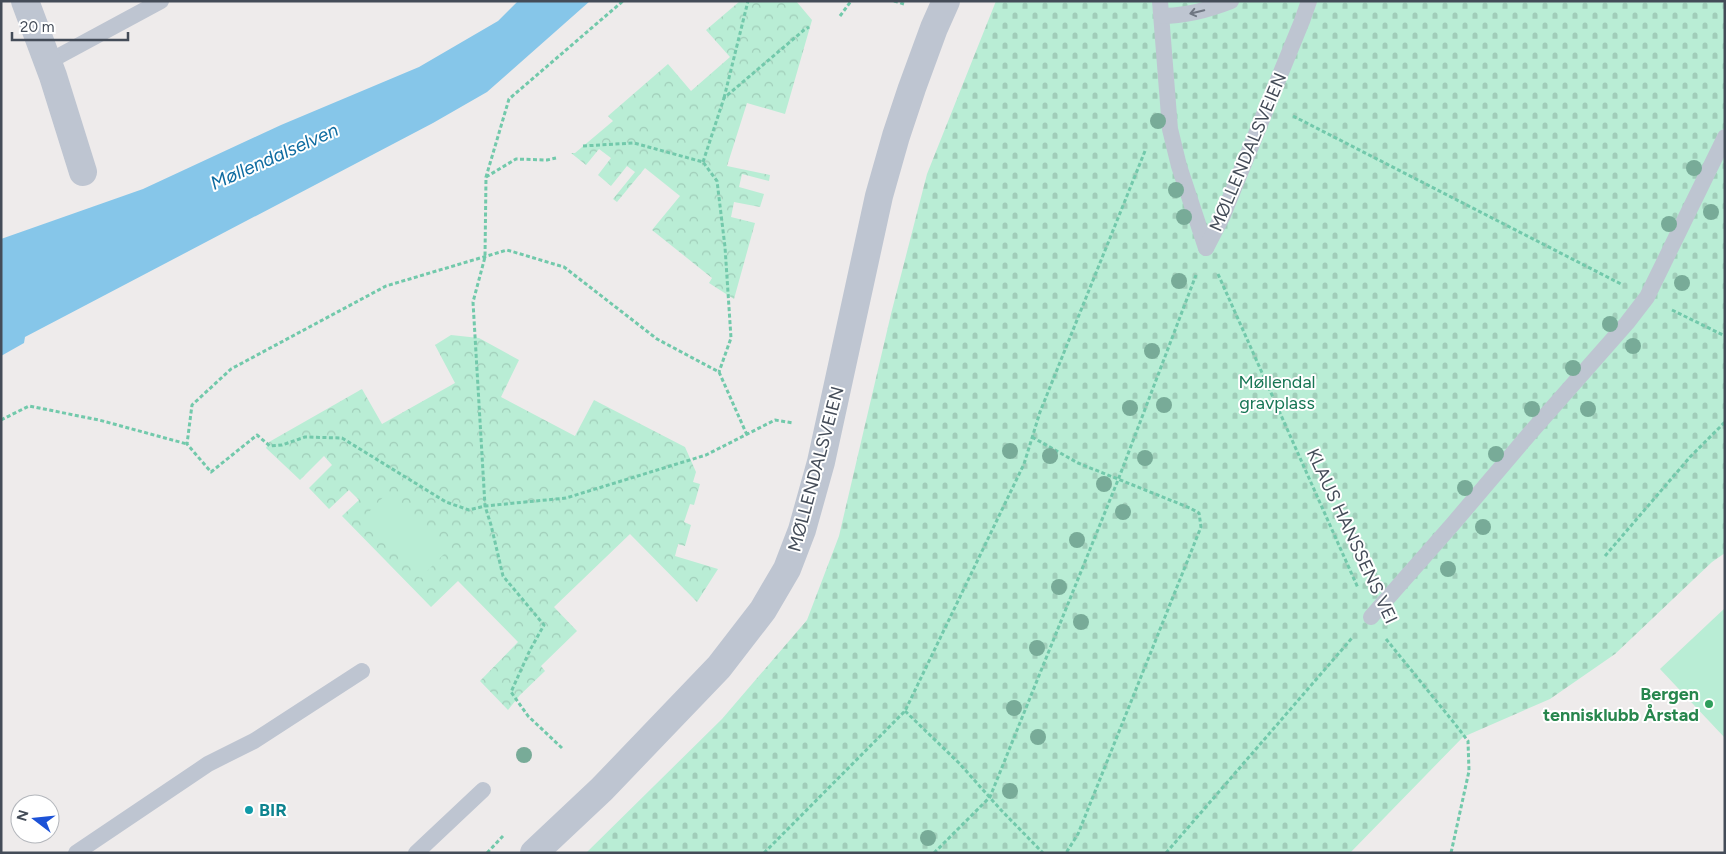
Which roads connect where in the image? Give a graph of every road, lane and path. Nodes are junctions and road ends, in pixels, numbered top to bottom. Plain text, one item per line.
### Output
1 (25, 1) edge
2 (161, 1) edge
3 (623, 1) edge
4 (748, 1) edge
5 (851, 1) edge
6 (894, 1) edge
7 (946, 1) edge
8 (1231, 1) edge
9 (1309, 1) edge
10 (905, 3) edge
11 (1161, 9) edge
12 (901, 12) dead end
13 (840, 16) dead end
14 (809, 27) dead end
15 (48, 62) junction
16 (724, 98) junction
17 (1268, 103) junction
18 (1725, 137) edge
19 (583, 146) dead end
20 (1145, 150) dead end
21 (556, 158) dead end
22 (702, 162) junction
23 (83, 172) dead end
24 (486, 177) junction
25 (1206, 248) junction
26 (486, 257) junction
27 (1647, 297) junction
28 (1725, 336) edge
29 (719, 372) junction
30 (795, 414) dead end
31 (1, 420) edge
32 (1725, 422) edge
33 (793, 423) junction
34 (792, 429) dead end
35 (747, 435) junction
36 (1032, 438) junction
37 (187, 444) junction
38 (1118, 480) junction
39 (485, 506) junction
40 (1605, 556) dead end
41 (1371, 617) junction
42 (362, 671) dead end
43 (905, 711) junction
44 (562, 748) dead end
45 (483, 790) dead end
46 (990, 797) junction
47 (491, 848) dead end
48 (76, 853) edge
49 (416, 853) edge
50 (487, 853) edge
51 (534, 853) edge
52 (764, 853) edge
53 (934, 853) edge
54 (1043, 853) edge
55 (1066, 853) edge
56 (1166, 853) edge
57 (1451, 853) edge

1 - 15 street
2 - 15 lane
3 - 24 path
4 - 16 path
5 - 13 path
6 - 10 path
7 - 51 street, MØLLENDALSVEIEN
8 -> 11 lane, MØLLENDALSVEIEN
9 - 17 lane, MØLLENDALSVEIEN
10 - 12 path
11 - 25 lane, MØLLENDALSVEIEN
14 - 16 path
15 - 23 street
16 - 22 path
17 - 25 lane, MØLLENDALSVEIEN
17 - 27 path
18 - 27 lane
19 - 22 path
20 - 36 path
21 - 24 path
22 - 29 path
24 - 26 path
25 - 38 path
25 - 41 path, KLAUS HANSSENS VEI
26 - 29 path
26 - 37 path
26 - 39 path
27 - 28 path
27 - 41 lane
29 - 35 path
30 - 33 path
31 - 37 path
32 - 40 path
33 - 34 path
33 - 35 path
35 - 39 path
36 - 38 path
36 - 43 path
37 - 39 path
38 - 46 path
38 - 55 path
39 - 44 path
41 - 56 path
41 - 57 path, KLAUS HANSSENS VEI
42 - 48 lane
43 - 46 path
43 - 52 path
45 - 49 lane
46 - 53 path
46 - 54 path
47 - 50 path

